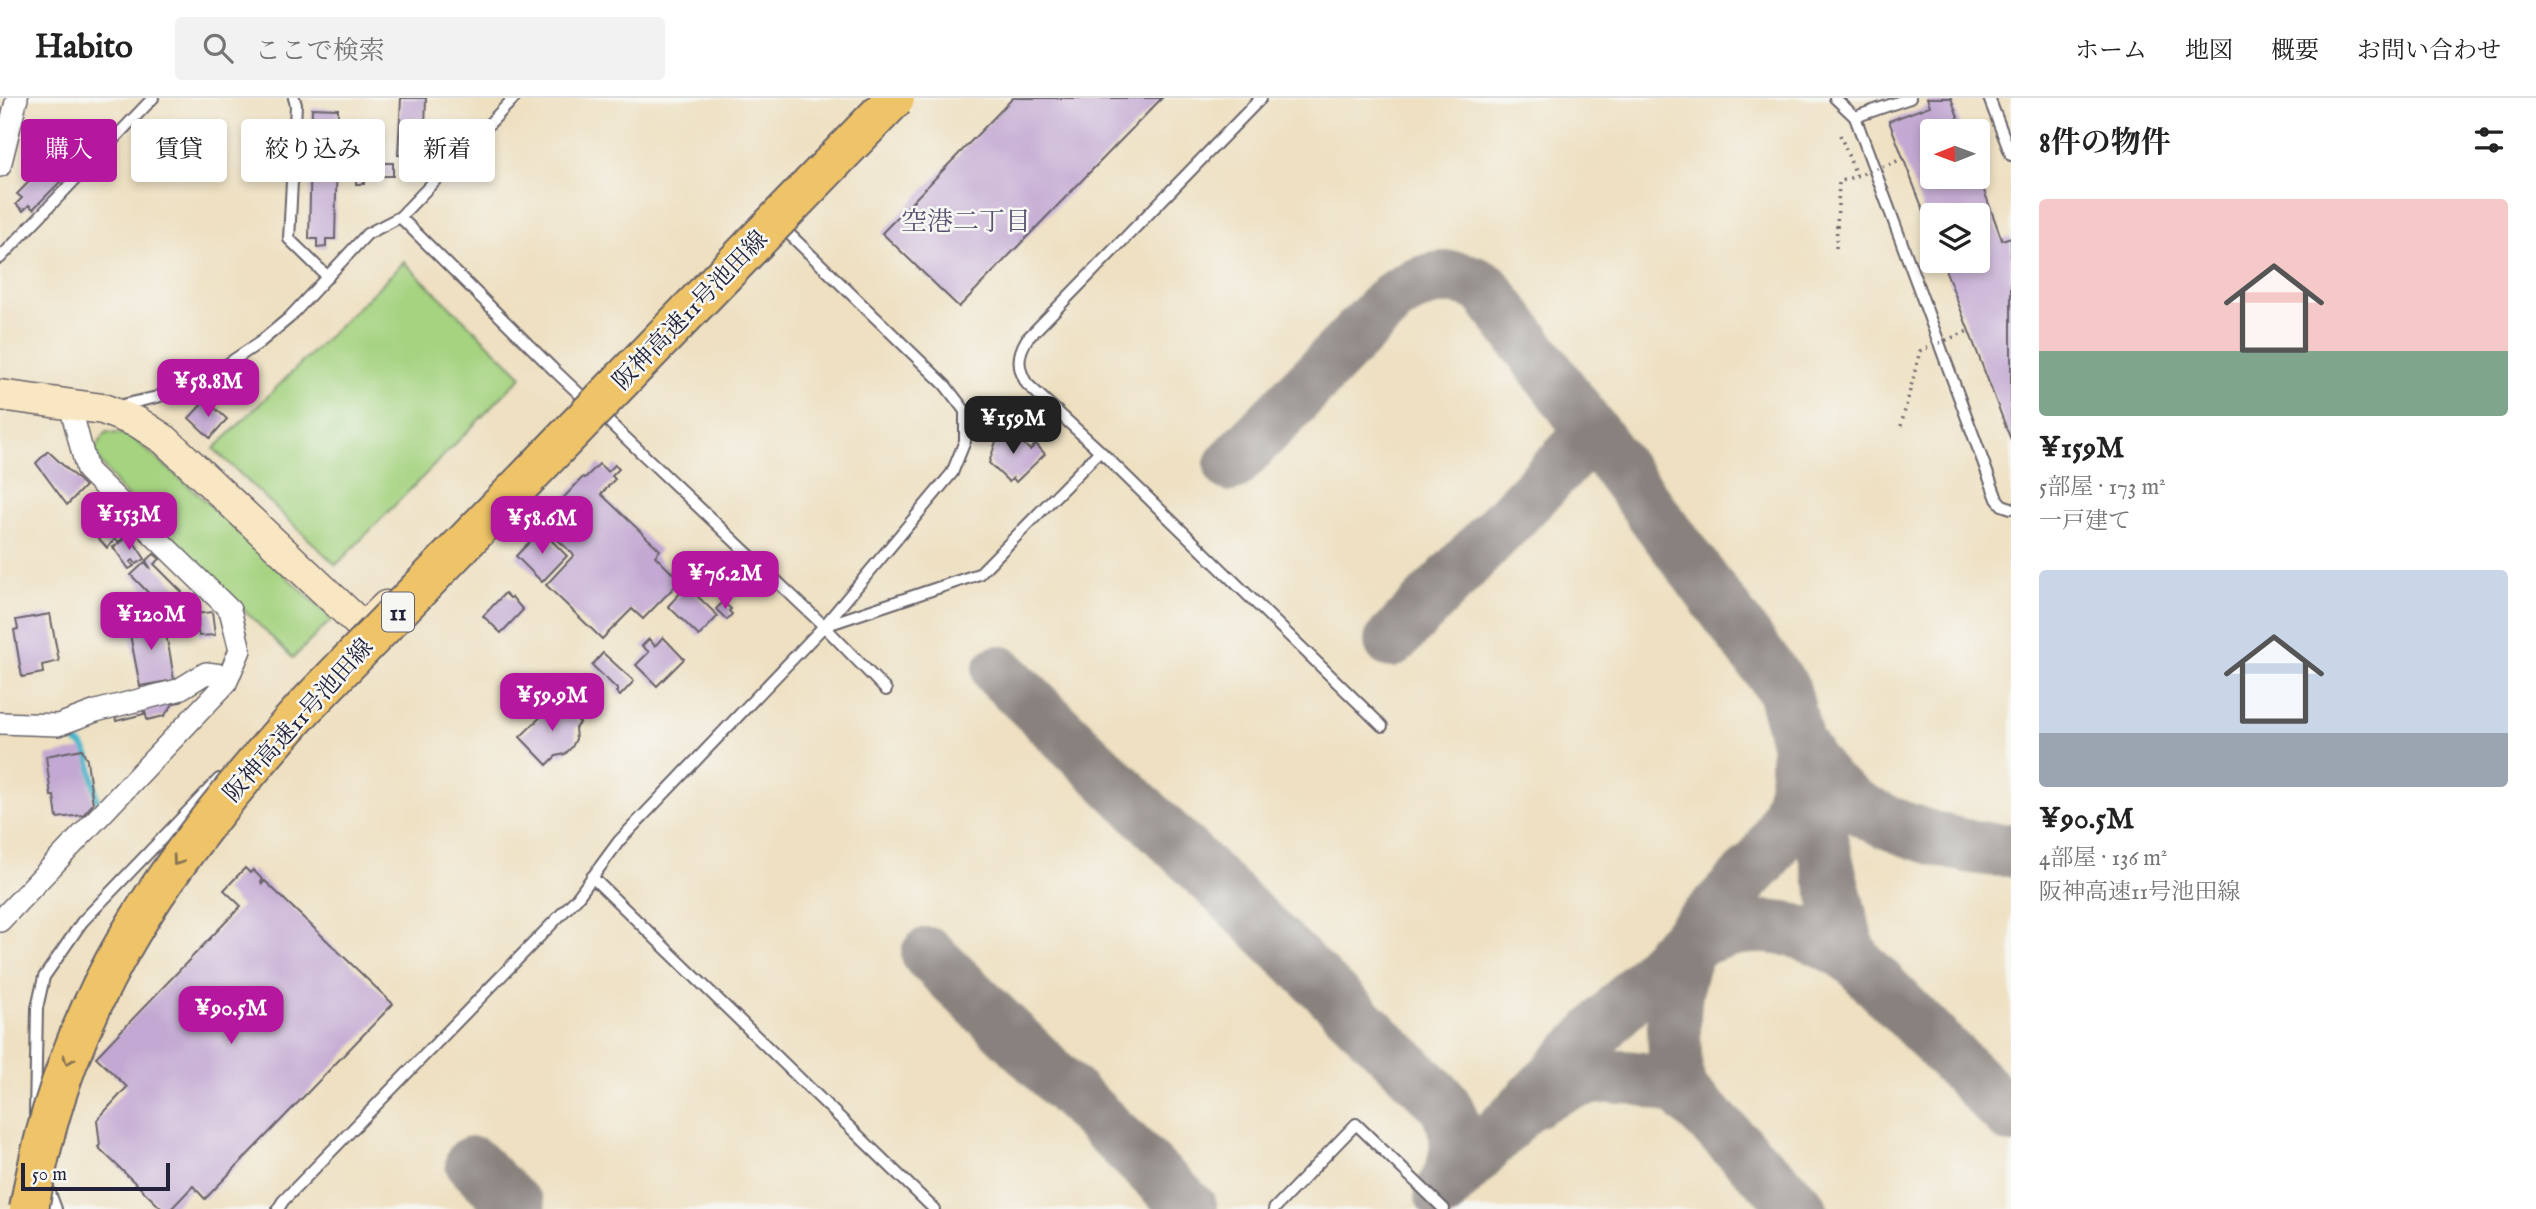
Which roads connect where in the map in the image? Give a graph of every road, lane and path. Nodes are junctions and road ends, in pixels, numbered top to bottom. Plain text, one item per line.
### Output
1 (17, 98) edge
2 (153, 98) edge
3 (306, 98) edge
4 (514, 98) edge
5 (860, 98) edge
6 (874, 98) edge
7 (895, 98) edge
8 (1261, 98) edge
9 (1835, 98) edge
10 (1910, 98) edge
11 (1989, 98) edge
12 (295, 102) edge
13 (1855, 117) junction
14 (1840, 135) dead end
15 (2011, 155) edge
16 (1903, 159) dead end
17 (0, 166) edge
18 (1856, 175) junction
19 (765, 211) junction
20 (400, 217) junction
21 (1836, 248) dead end
22 (0, 258) edge
23 (328, 277) junction
24 (1968, 331) dead end
25 (0, 396) edge
26 (585, 400) junction
27 (69, 405) junction
28 (103, 409) junction
29 (1901, 426) dead end
30 (1100, 451) junction
31 (2011, 508) edge
32 (824, 626) junction
33 (229, 676) junction
34 (886, 690) dead end
35 (0, 723) edge
36 (1382, 726) dead end
37 (223, 775) dead end
38 (592, 877) junction
39 (0, 921) edge
40 (4, 1209) edge
41 (29, 1209) edge
42 (56, 1209) edge
43 (278, 1209) edge
44 (934, 1209) edge
45 (1275, 1209) edge
46 (1444, 1209) edge

1 - 17 street
2 - 22 lane
3 - 12 lane
4 - 20 lane
5 - 40 highway, 阪神高速11号池田線 / 11
6 - 19 street
7 -> 41 highway, 阪神高速11号池田線 / 11, bridge
8 - 30 lane
9 - 13 lane
10 - 13 lane
11 - 15 lane
12 - 23 lane
13 - 31 lane
14 - 18 path
16 - 18 path, bridge
18 - 21 path, bridge
19 - 26 street
19 - 32 lane
20 - 23 lane
20 - 26 lane
23 - 28 lane
24 - 29 path, bridge
25 - 27 street
26 - 28 street
26 - 32 lane
27 - 28 street
27 - 33 street
30 - 32 lane
30 - 36 lane
32 - 34 lane
32 - 38 lane
33 - 35 street
33 - 39 street
37 - 42 lane
38 - 43 lane
38 - 44 lane
45 - 46 lane

